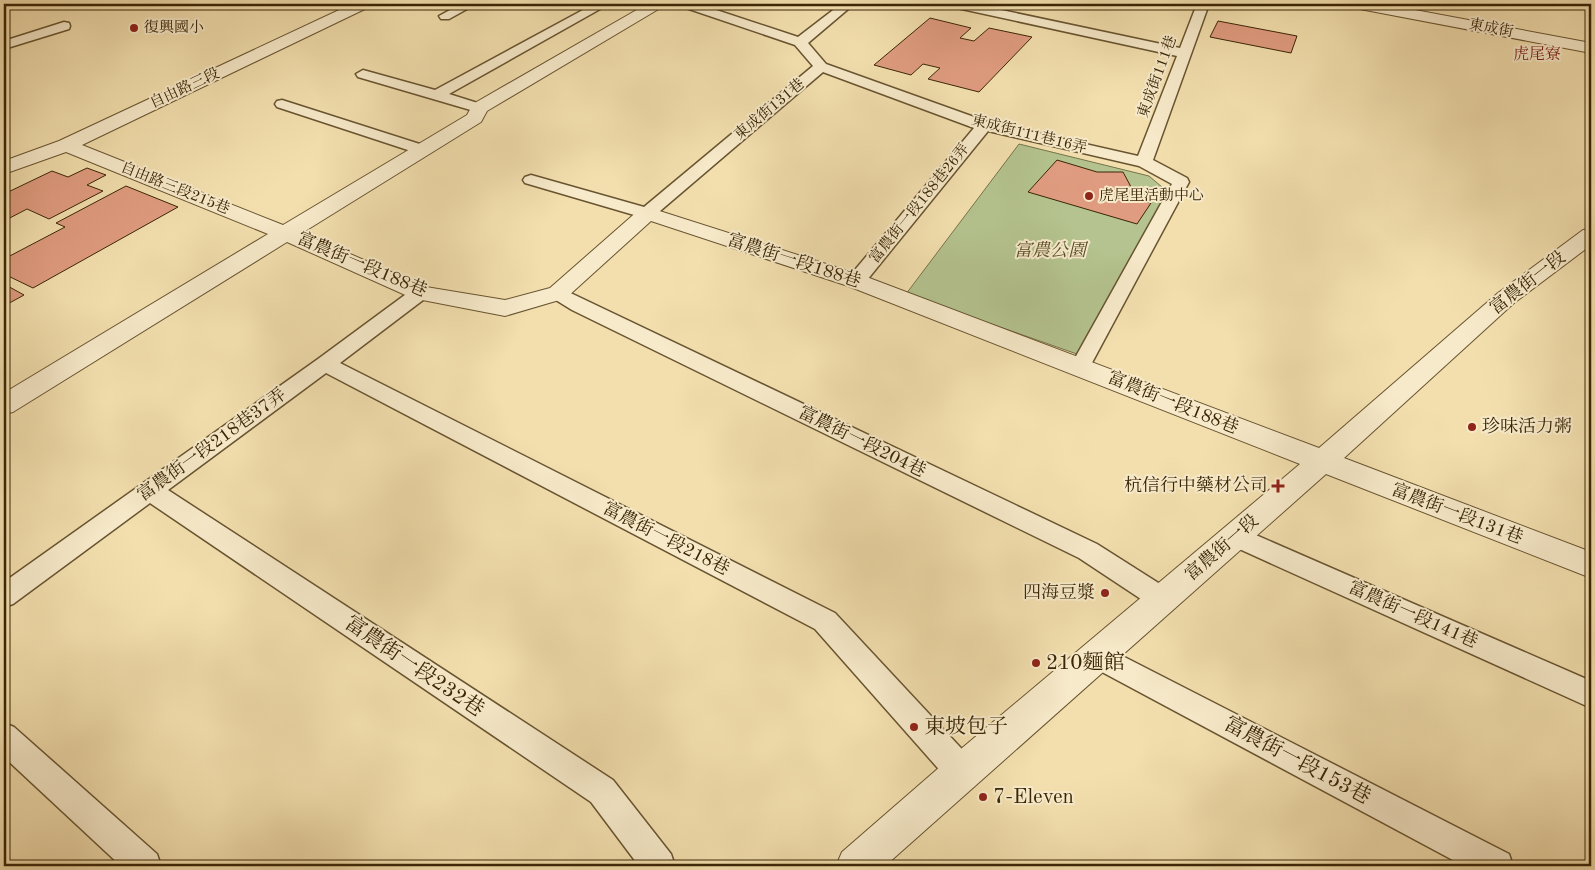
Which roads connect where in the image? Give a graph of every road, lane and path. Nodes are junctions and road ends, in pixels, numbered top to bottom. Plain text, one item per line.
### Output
1 (364, 4) edge
2 (470, 4) edge
3 (603, 4) edge
4 (657, 4) edge
5 (687, 4) edge
6 (848, 4) edge
7 (957, 4) edge
8 (1203, 4) edge
9 (1360, 4) edge
10 (445, 16) dead end
11 (64, 26) dead end
12 (800, 42) junction
13 (4, 45) edge
14 (1591, 48) edge
15 (1184, 53) junction
16 (821, 67) junction
17 (363, 74) dead end
18 (437, 95) junction
19 (282, 104) dead end
20 (479, 108) junction
21 (984, 126) junction
22 (66, 145) junction
23 (423, 150) junction
24 (1144, 162) junction
25 (4, 168) edge
26 (531, 180) dead end
27 (647, 213) junction
28 (284, 233) junction
29 (1591, 235) edge
30 (856, 281) junction
31 (420, 293) junction
32 (558, 293) junction
33 (325, 364) junction
34 (1080, 366) junction
35 (4, 405) edge
36 (1322, 462) junction
37 (149, 490) junction
38 (1235, 536) junction
39 (1591, 565) edge
40 (4, 596) edge
41 (1162, 599) junction
42 (1096, 655) junction
43 (1591, 695) edge
44 (4, 737) edge
45 (962, 772) junction
46 (145, 866) edge
47 (659, 866) edge
48 (856, 866) edge
49 (1497, 866) edge

1 - 22 street, 自由路三段
2 - 10 lane
3 - 18 lane
4 - 20 street, 富農街一段188巷
5 - 12 lane
6 - 12 lane
7 - 15 lane
8 - 15 lane, 東成街111巷
9 - 14 street, 東成街
11 - 13 lane
12 - 16 lane, 東成街131巷
15 - 24 lane, 東成街111巷
16 - 21 lane, 東成街111巷16弄
16 - 27 lane, 東成街131巷
17 - 18 lane
18 - 20 lane
19 - 23 lane
20 - 23 street, 富農街一段188巷
21 - 24 lane, 東成街111巷16弄
21 - 30 lane, 富農街一段188巷26弄
22 - 25 street, 自由路三段
22 - 28 street, 自由路三段215巷
23 - 28 street, 富農街一段188巷
24 - 34 lane, 東成街111巷16弄
26 - 27 lane
27 - 30 street, 富農街一段188巷
27 - 32 street, 富農街一段188巷
28 - 31 street, 富農街一段188巷
28 - 35 street, 富農街一段188巷
29 - 36 street, 富農街一段
30 - 34 street, 富農街一段188巷
31 - 32 street, 富農街一段188巷
31 - 33 lane, 富農街一段218巷37弄
32 - 41 lane, 富農街一段204巷
33 - 37 lane, 富農街一段218巷37弄
33 - 45 lane, 富農街一段218巷
34 - 36 street, 富農街一段188巷
36 - 38 street, 富農街一段
36 - 39 street, 富農街一段131巷
37 - 40 lane, 富農街一段218巷37弄
37 - 47 lane, 富農街一段232巷
38 - 41 street, 富農街一段
38 - 43 lane, 富農街一段141巷
41 - 42 street, 富農街一段
42 - 45 street, 富農街一段
42 - 49 lane, 富農街一段153巷
44 - 46 lane
45 - 48 street, 富農街一段

